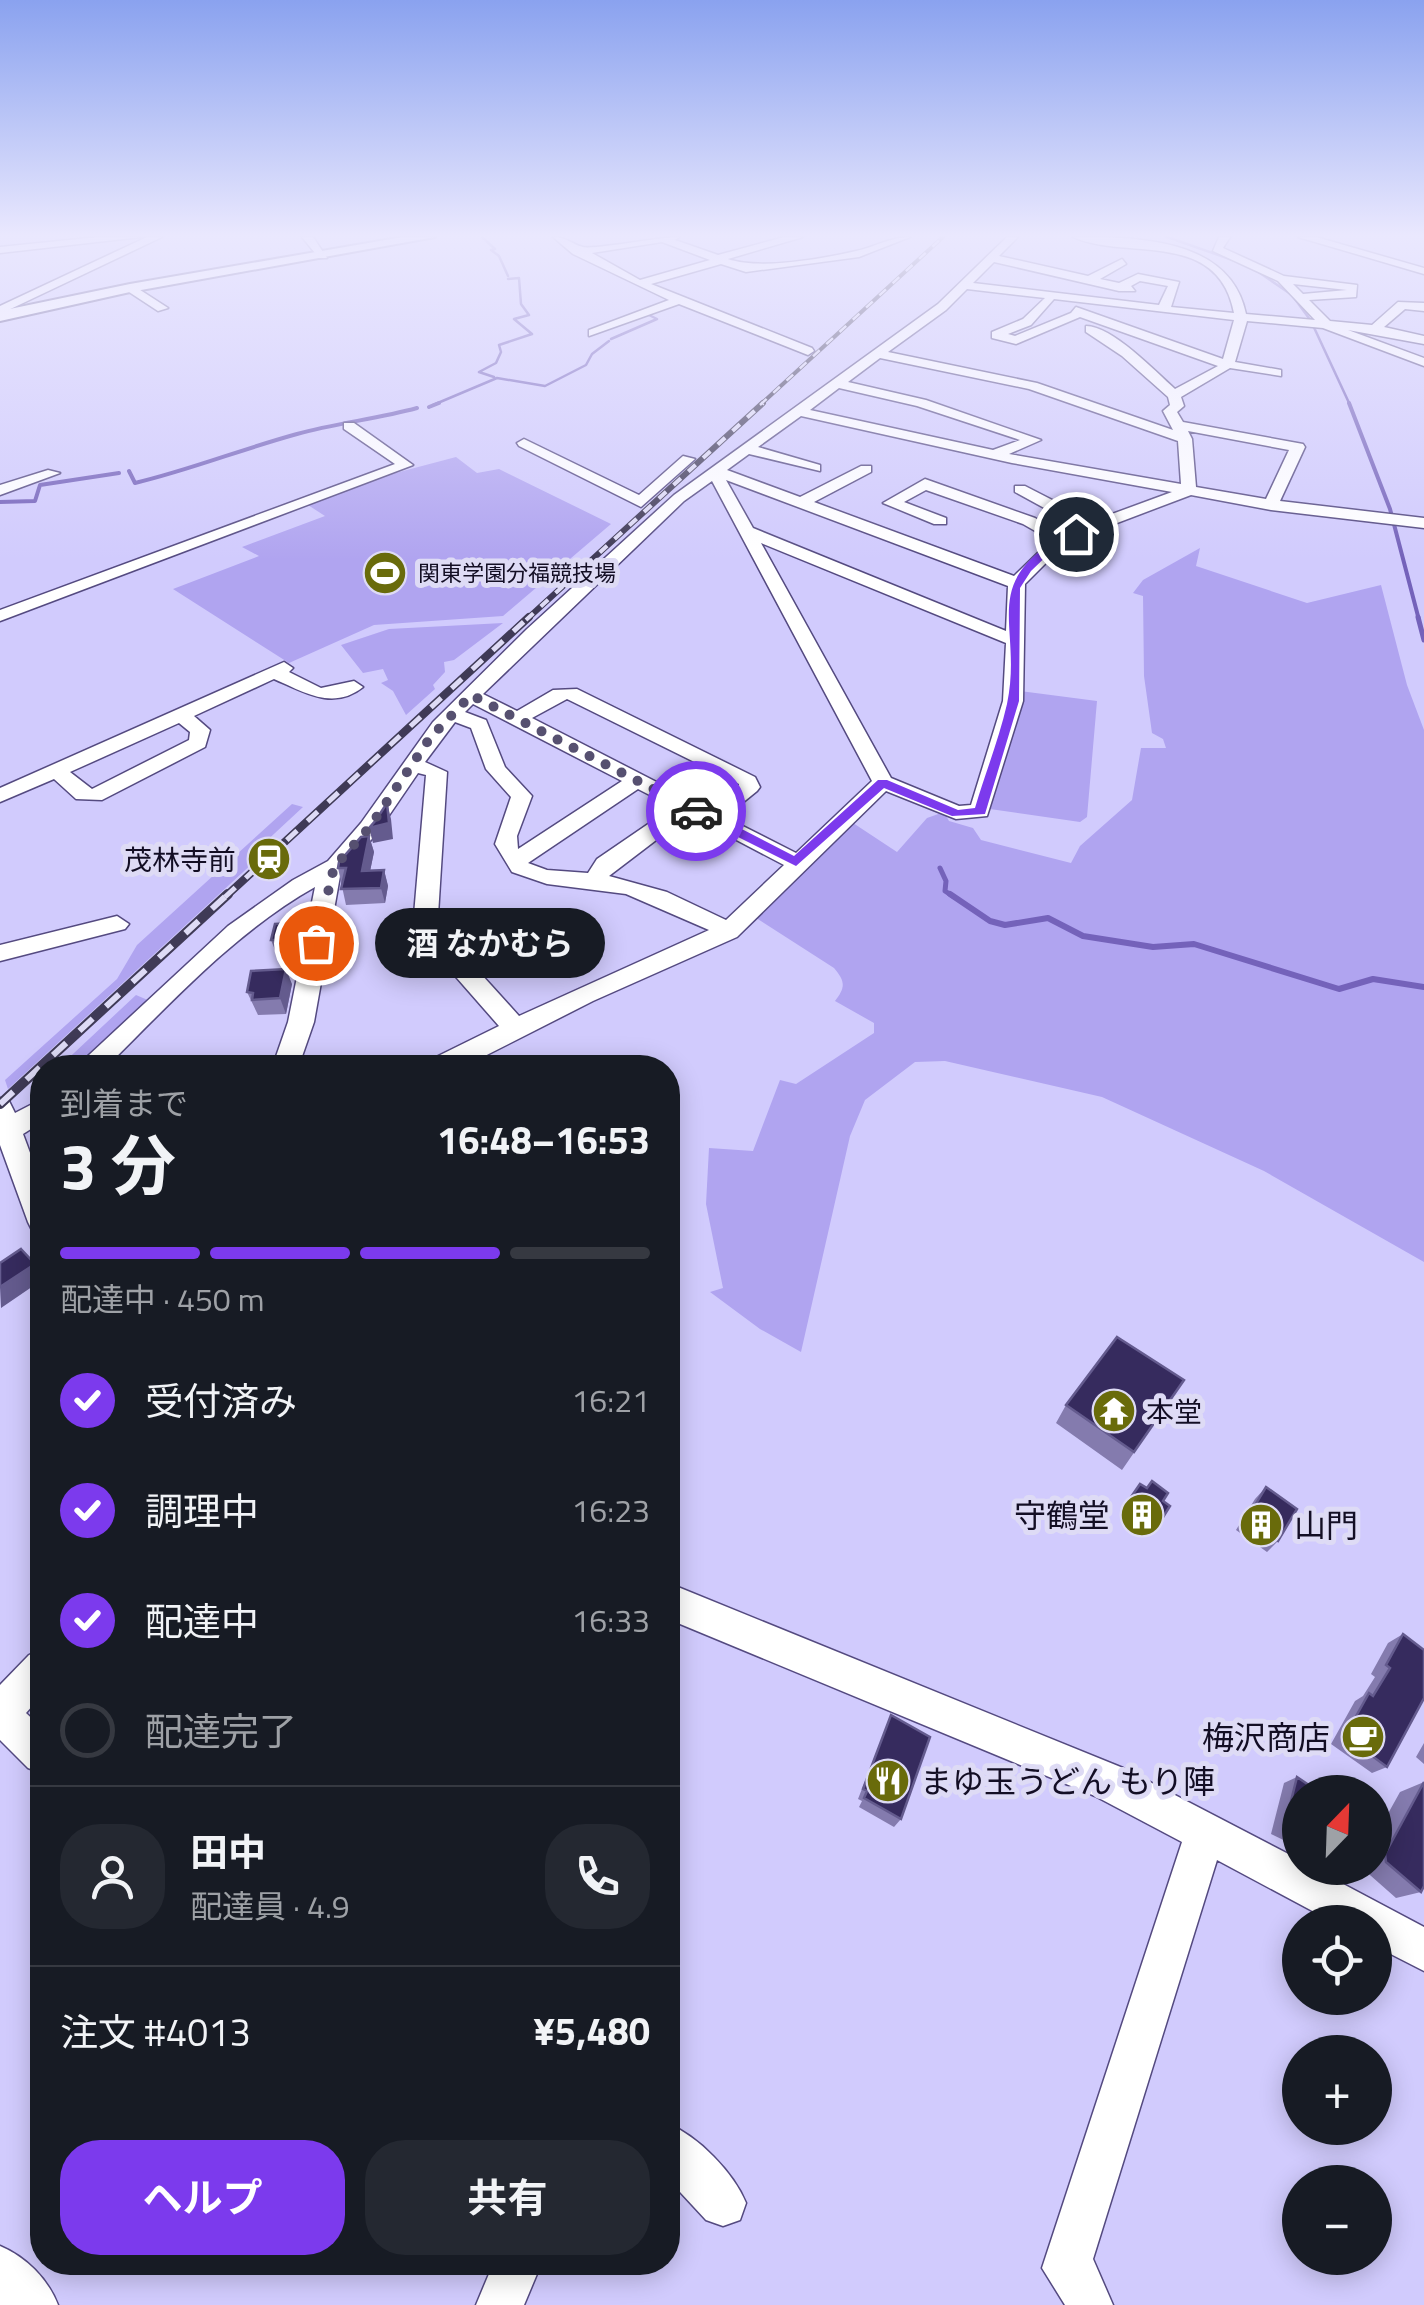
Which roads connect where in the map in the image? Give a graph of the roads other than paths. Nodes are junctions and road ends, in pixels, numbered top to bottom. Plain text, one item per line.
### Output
1 (793, 345) edge
2 (890, 345) edge
3 (1115, 345) edge
4 (1163, 345) edge
5 (1175, 345) edge
6 (1236, 345) edge
7 (1380, 345) edge
8 (1174, 349) junction
9 (808, 351) dead end
10 (878, 354) junction
11 (990, 357) dead end
12 (1420, 358) edge
13 (1228, 361) junction
14 (959, 370) junction
15 (1280, 370) dead end
16 (997, 379) junction
17 (836, 384) junction
18 (1035, 388) junction
19 (976, 389) dead end
20 (1174, 396) junction
21 (1009, 399) dead end
22 (804, 406) junction
23 (349, 426) dead end
24 (1181, 432) junction
25 (524, 443) dead end
26 (744, 448) junction
27 (1020, 448) junction
28 (992, 455) junction
29 (688, 459) dead end
30 (816, 468) dead end
31 (866, 469) dead end
32 (713, 470) junction
33 (53, 473) dead end
34 (1108, 474) junction
35 (1020, 489) dead end
36 (0, 490) edge
37 (1189, 491) junction
38 (651, 493) junction
39 (679, 498) junction
40 (973, 501) junction
41 (800, 504) junction
42 (1272, 505) junction
43 (940, 520) junction
44 (1424, 524) edge
45 (1092, 526) junction
46 (742, 530) junction
47 (1060, 539) junction
48 (904, 542) junction
49 (1017, 584) junction
50 (0, 616) edge
51 (1014, 640) junction
52 (354, 687) dead end
53 (471, 695) junction
54 (452, 714) junction
55 (183, 716) junction
56 (520, 717) junction
57 (634, 750) junction
58 (412, 765) junction
59 (57, 771) junction
60 (638, 780) junction
61 (882, 782) junction
62 (0, 796) edge
63 (688, 806) junction
64 (710, 818) junction
65 (514, 862) junction
66 (796, 862) junction
67 (334, 867) junction
68 (594, 881) junction
69 (117, 924) dead end
70 (729, 930) junction
71 (0, 953) edge
72 (516, 1029) junction
73 (102, 1055) edge
74 (289, 1055) edge
75 (464, 1055) edge
76 (30, 1113) edge
77 (4, 1119) edge
78 (30, 1189) edge
79 (680, 1606) edge
80 (30, 1681) edge
81 (0, 1714) edge
82 (30, 1743) edge
83 (1206, 1831) junction
84 (1342, 1905) edge
85 (1392, 1932) edge
86 (1424, 1950) edge
87 (680, 2159) edge
88 (723, 2203) dead end
89 (0, 2270) edge
90 (513, 2275) edge
91 (34, 2305) edge
92 (500, 2305) edge
93 (1089, 2305) edge

1 - 9 street
2 - 10 street
3 - 20 street
4 - 8 street
5 - 8 street
6 - 13 street
7 - 12 street
8 - 13 street
10 - 14 street
10 - 17 street
11 - 14 street
13 - 15 street
13 - 20 street
14 - 16 street
16 - 18 street
16 - 19 street
17 - 22 street
17 - 27 street
18 - 21 street
18 - 24 street
20 - 24 street
22 - 26 street
22 - 27 street
22 - 28 street
23 - 50 street
24 - 37 street
24 - 42 street
25 - 38 street
26 - 30 street
26 - 32 street
27 - 28 street
27 - 34 street
28 - 34 street
29 - 38 street
31 - 41 street
32 - 39 street
32 - 41 street
32 - 46 street
33 - 36 street
34 - 37 street
35 - 45 street
37 - 42 street
37 - 45 street
38 - 39 street
39 - 53 street
40 - 43 street
40 - 43 street
40 - 47 street
41 - 48 street
42 - 44 street
43 - 48 street
45 - 47 street
46 - 51 street
46 - 61 street
47 - 49 street
48 - 49 street
49 - 51 street
51 - 61 street
52 - 55 street
53 - 54 street
53 - 56 street
54 - 58 street
54 - 65 street
55 - 59 street
55 - 59 street
56 - 57 street
56 - 57 street
57 - 60 street
57 - 64 street
58 - 67 street
58 - 72 street
59 - 62 street
60 - 63 street
60 - 65 street
61 - 66 street
63 - 64 street
63 - 68 street
64 - 66 street
65 - 68 street
66 - 70 street
67 - 73 street
67 - 74 street
68 - 70 street
69 - 71 street
70 - 72 street
72 - 75 street
76 - 77 street
77 - 78 street
79 - 83 street
80 - 81 street
81 - 82 street
83 - 84 street
83 - 93 street
85 - 86 street
87 - 88 street
89 - 91 street
90 - 92 street

